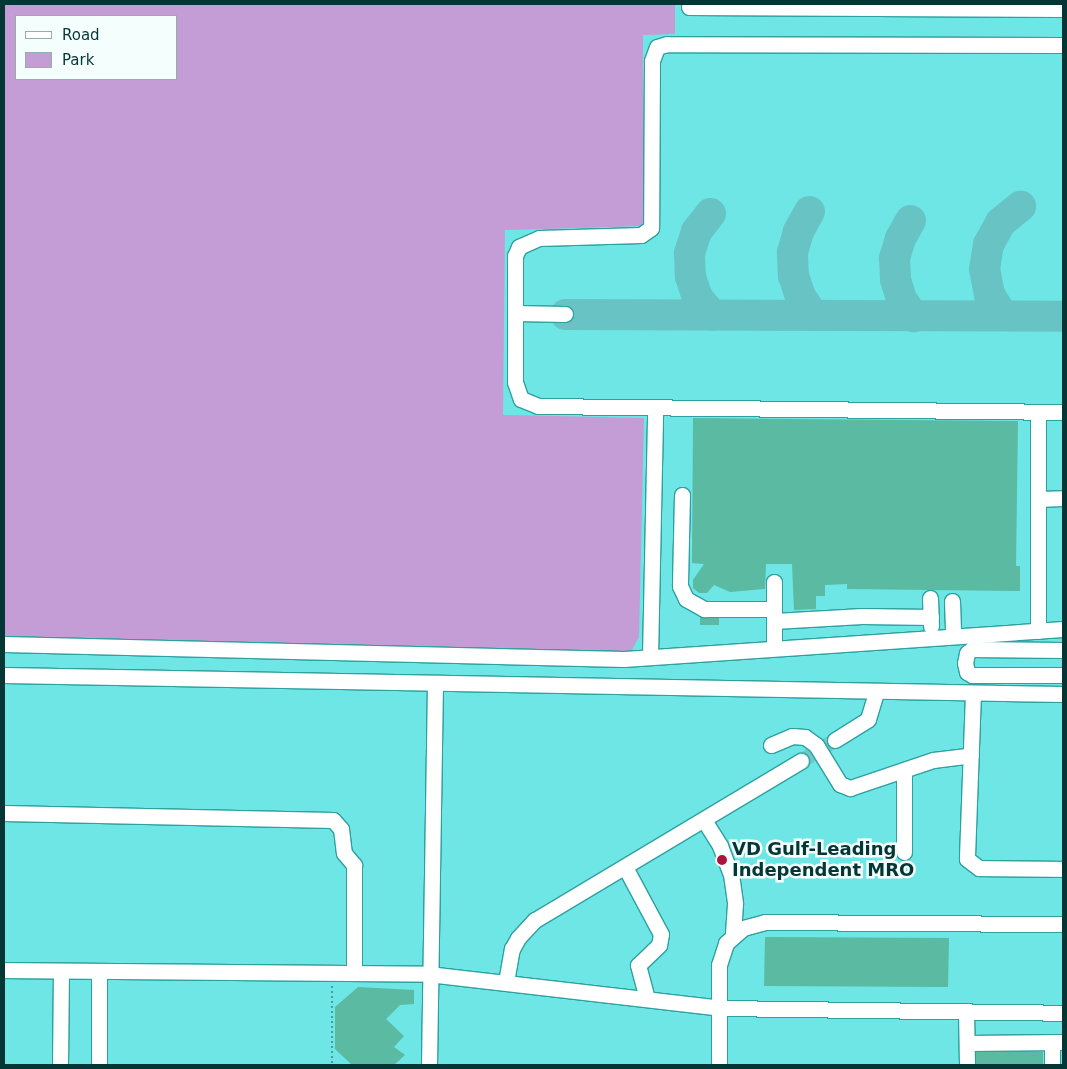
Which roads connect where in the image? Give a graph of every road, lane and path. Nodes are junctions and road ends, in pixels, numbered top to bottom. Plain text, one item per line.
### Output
1 (689, 7) dead end
2 (1035, 7) edge
3 (1063, 9) edge
4 (1063, 45) edge
5 (515, 313) junction
6 (565, 314) dead end
7 (655, 408) junction
8 (1038, 412) junction
9 (1063, 412) edge
10 (682, 495) dead end
11 (1063, 498) edge
12 (1038, 499) junction
13 (774, 582) dead end
14 (930, 598) dead end
15 (952, 601) dead end
16 (774, 615) junction
17 (862, 616) junction
18 (931, 617) junction
19 (1063, 629) edge
20 (1038, 631) junction
21 (953, 636) junction
22 (931, 638) junction
23 (863, 642) junction
24 (4, 644) edge
25 (774, 648) junction
26 (1063, 650) edge
27 (650, 657) junction
28 (4, 675) edge
29 (1063, 675) edge
30 (435, 685) junction
31 (876, 693) junction
32 (973, 693) junction
33 (1063, 694) edge
34 (835, 740) tunnel mouth
35 (771, 745) dead end
36 (971, 755) junction
37 (801, 761) tunnel mouth
38 (904, 771) junction
39 (4, 813) edge
40 (704, 820) junction
41 (904, 852) dead end
42 (626, 867) junction
43 (1063, 869) edge
44 (1063, 924) edge
45 (734, 934) junction
46 (4, 970) edge
47 (61, 971) junction
48 (100, 972) junction
49 (332, 973) junction
50 (354, 973) junction
51 (428, 974) junction
52 (506, 982) junction
53 (646, 998) junction
54 (720, 1008) junction
55 (966, 1012) junction
56 (1063, 1013) edge
57 (1057, 1042) edge
58 (967, 1043) junction
59 (60, 1065) edge
60 (99, 1065) edge
61 (332, 1065) edge
62 (429, 1065) edge
63 (719, 1065) edge
64 (967, 1065) edge
65 (1052, 1065) edge

1 - 2 lane
2 - 3 lane
4 - 5 lane
5 - 6 lane
5 - 7 lane
7 - 8 lane
7 - 27 lane
8 - 9 lane
8 - 12 lane
10 - 16 lane
11 - 12 lane
12 - 20 lane
13 - 16 lane
14 - 18 lane
15 - 21 lane
16 - 17 lane
16 - 25 lane
17 - 18 lane
17 - 23 lane
18 - 22 lane
19 - 20 lane
20 - 21 lane
21 - 22 lane
22 - 23 lane
23 - 25 lane
24 - 27 lane
25 - 27 lane
26 - 29 lane
28 - 30 lane
30 - 31 lane
30 - 51 lane
31 - 32 lane
31 - 34 lane
32 - 33 lane
32 - 36 lane
35 - 38 lane
36 - 38 lane
36 - 43 lane
37 - 40 lane
38 - 41 lane
39 - 50 lane
40 - 42 lane
40 - 45 lane
42 - 52 lane
42 - 53 lane
44 - 45 lane
45 - 54 lane
46 - 47 lane
47 - 48 lane
47 - 59 lane
48 - 49 lane
48 - 60 lane
49 - 50 lane
49 - 61 path
50 - 51 lane
51 - 52 lane
51 - 62 lane
52 - 53 lane
53 - 54 lane
54 - 55 lane
54 - 63 lane
55 - 56 lane
55 - 58 lane
57 - 58 lane
57 - 65 lane
58 - 64 lane

